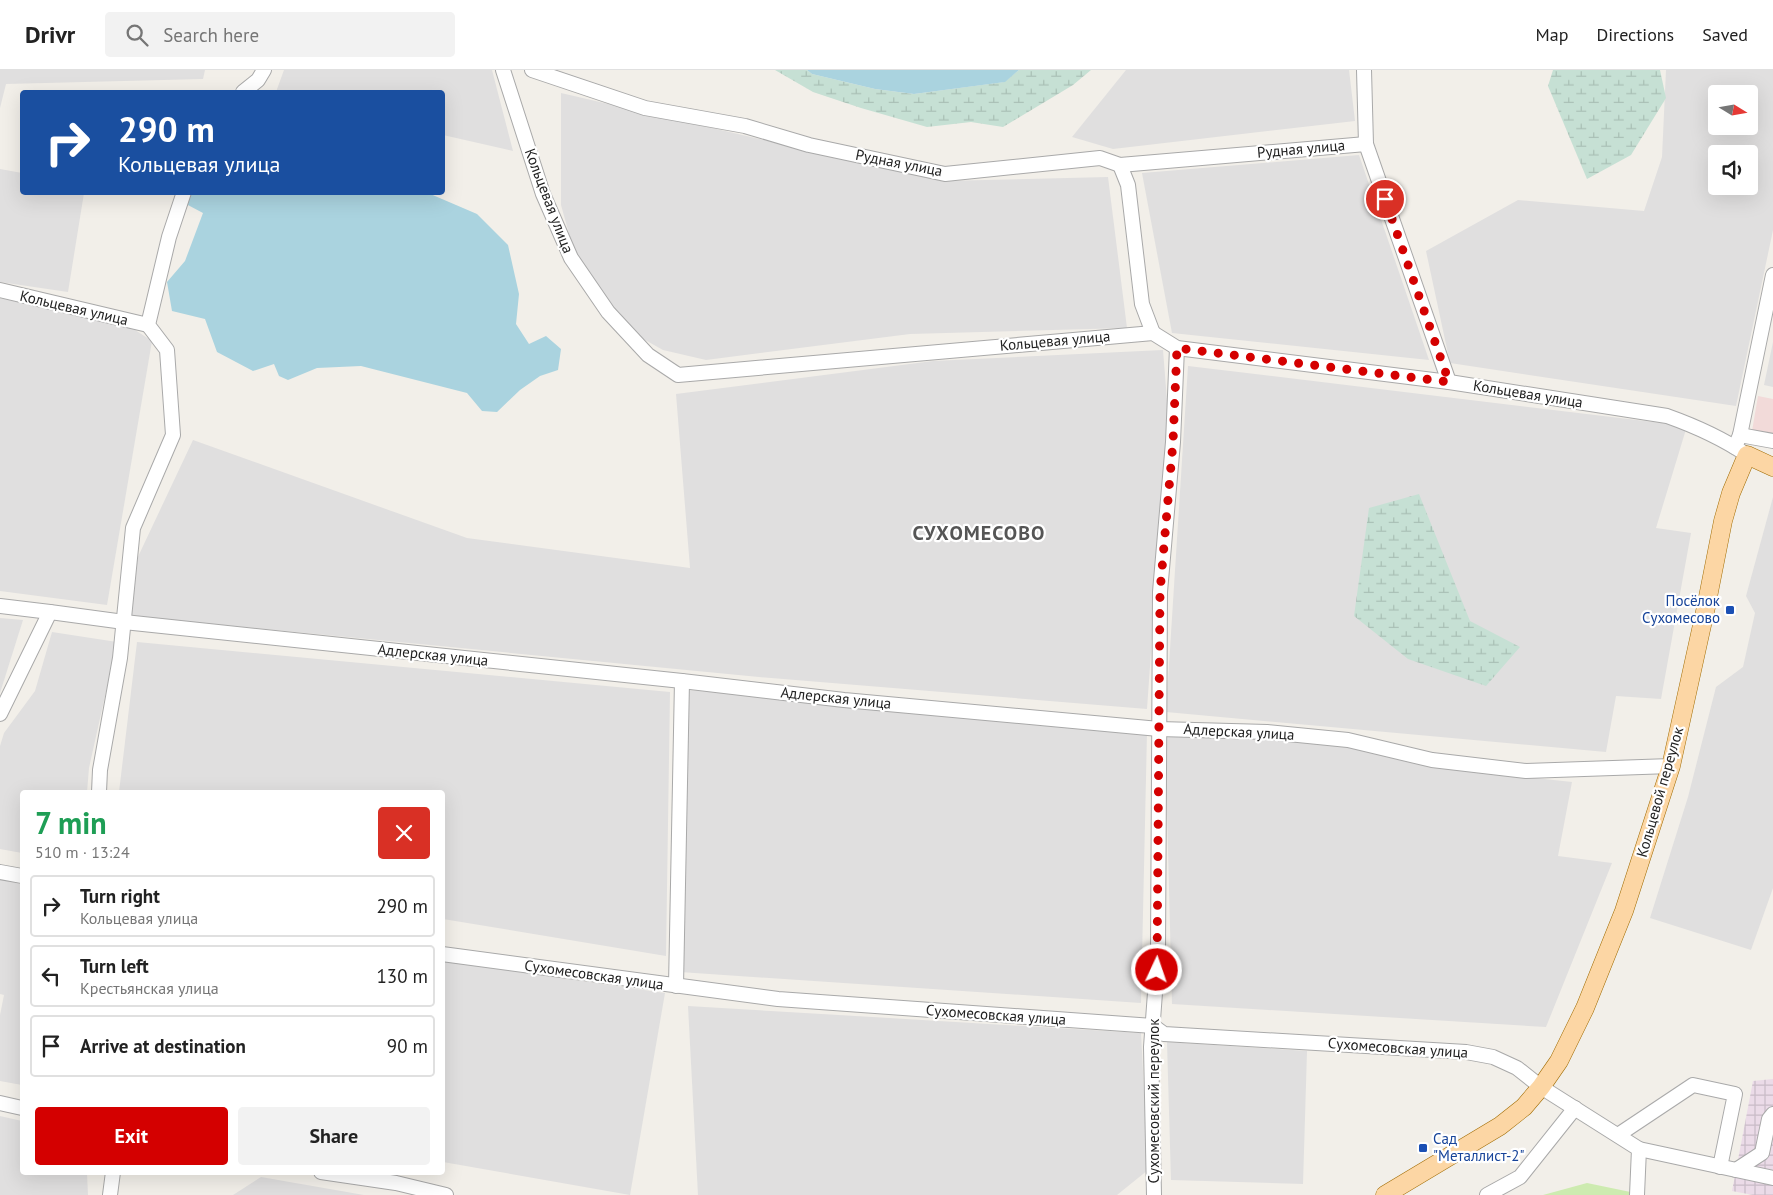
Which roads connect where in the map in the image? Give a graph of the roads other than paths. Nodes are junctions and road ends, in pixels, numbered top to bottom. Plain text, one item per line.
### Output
1 (264, 70) edge
2 (503, 70) edge
3 (532, 70) edge
4 (1364, 70) edge
5 (246, 90) edge
6 (1366, 144) junction
7 (1120, 165) junction
8 (183, 195) edge
9 (1773, 275) edge
10 (0, 290) edge
11 (148, 325) junction
12 (1153, 333) junction
13 (1177, 348) junction
14 (1449, 382) junction
15 (1773, 441) edge
16 (1741, 446) junction
17 (1773, 467) edge
18 (0, 606) edge
19 (50, 612) junction
20 (124, 622) junction
21 (682, 681) junction
22 (0, 714) edge
23 (1159, 729) junction
24 (1671, 766) junction
25 (99, 790) edge
26 (0, 872) edge
27 (20, 876) edge
28 (445, 954) edge
29 (676, 986) junction
30 (1153, 1026) junction
31 (1542, 1087) junction
32 (0, 1103) edge
33 (20, 1108) edge
34 (1575, 1108) junction
35 (1773, 1114) edge
36 (1618, 1136) junction
37 (1639, 1149) junction
38 (1720, 1167) junction
39 (1736, 1170) junction
40 (113, 1175) edge
41 (340, 1175) edge
42 (1773, 1178) edge
43 (110, 1195) edge
44 (446, 1195) edge
45 (1154, 1195) edge
46 (1385, 1195) edge
47 (1487, 1195) edge
48 (1637, 1195) edge

1 - 5 street
2 - 12 street, Кольцевая улица
3 - 7 street, Рудная улица
4 - 6 street
6 - 7 street, Рудная улица
6 - 14 street
7 - 12 street
8 - 11 street
9 - 16 street, Кольцевой переулок
10 - 11 street, Кольцевая улица
11 - 20 street
12 - 13 street, Кольцевая улица
13 - 14 street, Кольцевая улица
13 - 23 street, Сухомесовский переулок
14 - 16 street, Кольцевая улица
15 - 16 street
16 - 17 main road, Кольцевая улица
16 - 24 main road, Кольцевой переулок
18 - 19 street, Адлерская улица
19 - 20 street, Адлерская улица
19 - 22 street
20 - 21 street, Адлерская улица
20 - 25 street
21 - 23 street, Адлерская улица
21 - 29 street
23 - 24 street, Адлерская улица
23 - 30 street, Сухомесовский переулок
24 - 31 main road, Кольцевой переулок
26 - 27 street
28 - 29 street, Сухомесовская улица
29 - 30 street, Сухомесовская улица
30 - 31 street, Сухомесовская улица
30 - 45 street, Сухомесовский переулок
31 - 34 street, Сухомесовская улица
31 - 46 main road, Кольцевой переулок
32 - 33 street
34 - 36 street, Сухомесовская улица
34 - 47 street
35 - 39 street
36 - 37 street, Сухомесовская улица
36 - 38 street
37 - 38 street, Сухомесовская улица
37 - 48 street
38 - 39 street, Сухомесовская улица
39 - 42 street, Сухомесовская улица
40 - 43 street
41 - 44 street

